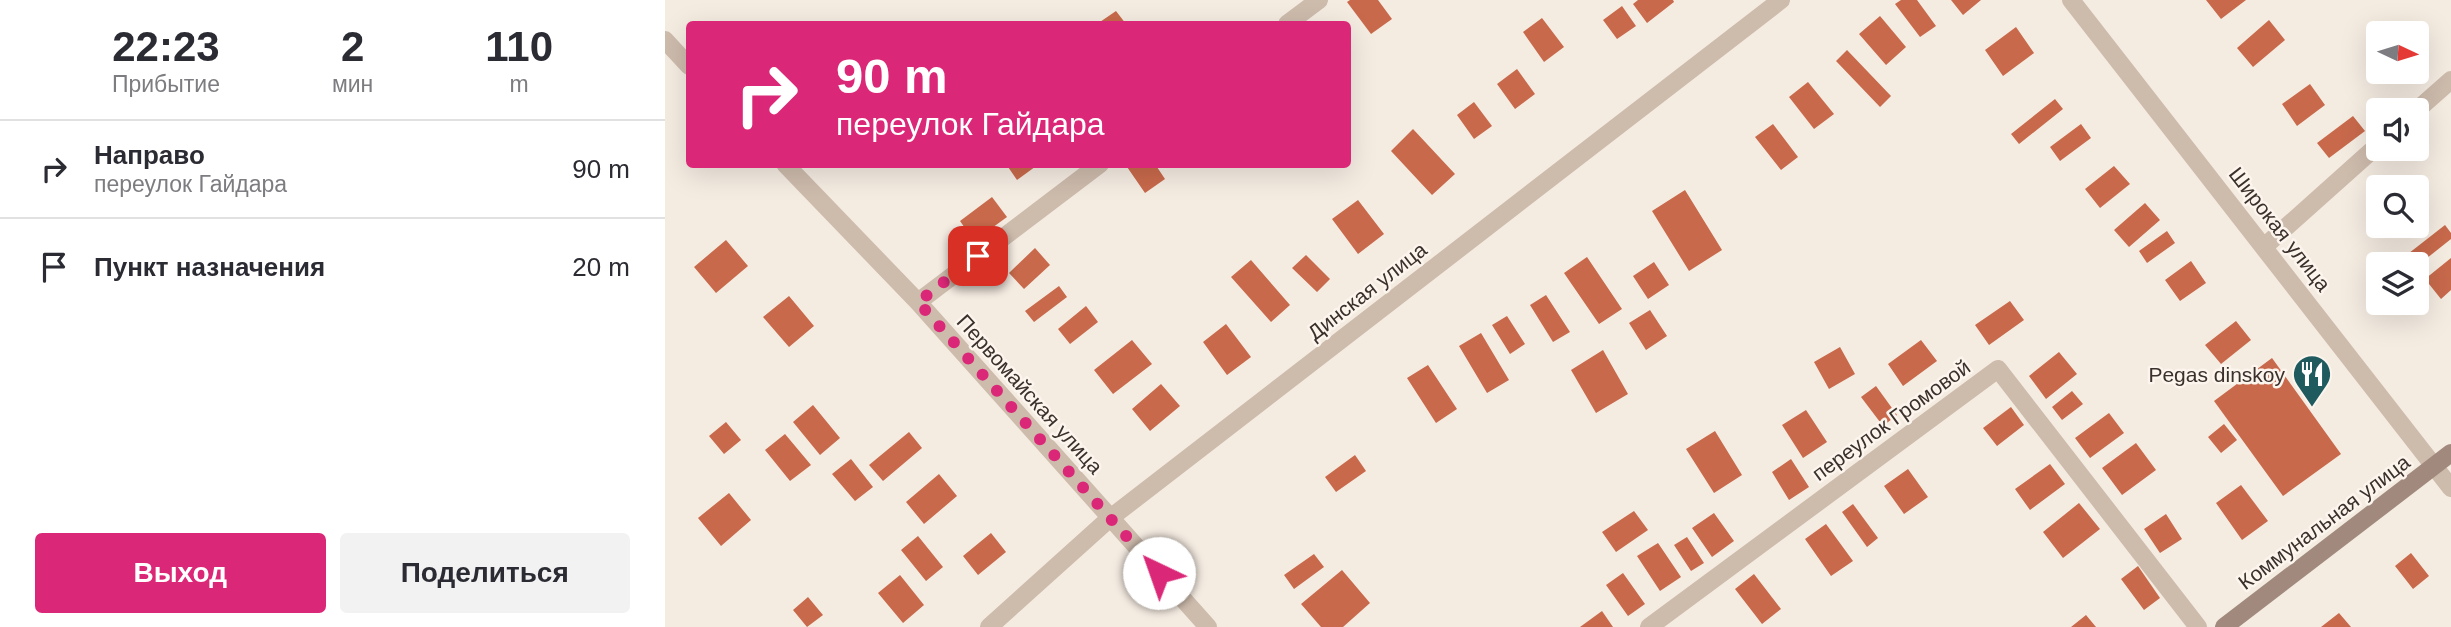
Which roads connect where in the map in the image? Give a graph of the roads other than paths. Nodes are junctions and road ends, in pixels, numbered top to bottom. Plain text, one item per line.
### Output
1 (1319, 0) edge
2 (1781, 0) edge
3 (2071, 0) edge
4 (1291, 21) edge
5 (665, 40) edge
6 (686, 63) edge
7 (2451, 80) edge
8 (2429, 99) edge
9 (2366, 156) edge
10 (789, 168) edge
11 (1095, 168) edge
12 (2265, 246) junction
13 (918, 302) junction
14 (2451, 453) edge
15 (2435, 467) junction
16 (2451, 488) edge
17 (1109, 519) junction
18 (989, 627) edge
19 (1208, 627) edge
20 (1649, 627) edge
21 (2198, 627) edge
22 (2224, 627) edge

1 - 4 street
2 - 17 street, Динская улица
3 - 12 street, Широкая улица
5 - 6 street
7 - 8 street
9 - 12 street
10 - 13 street, Первомайская улица
11 - 13 street
12 - 15 street, Широкая улица
13 - 17 street, Первомайская улица
14 - 15 street, Коммунальная улица
15 - 16 street, Широкая улица
15 - 22 street, Коммунальная улица
17 - 18 street, Динская улица
17 - 19 street, Первомайская улица
20 - 21 street, переулок Громовой

